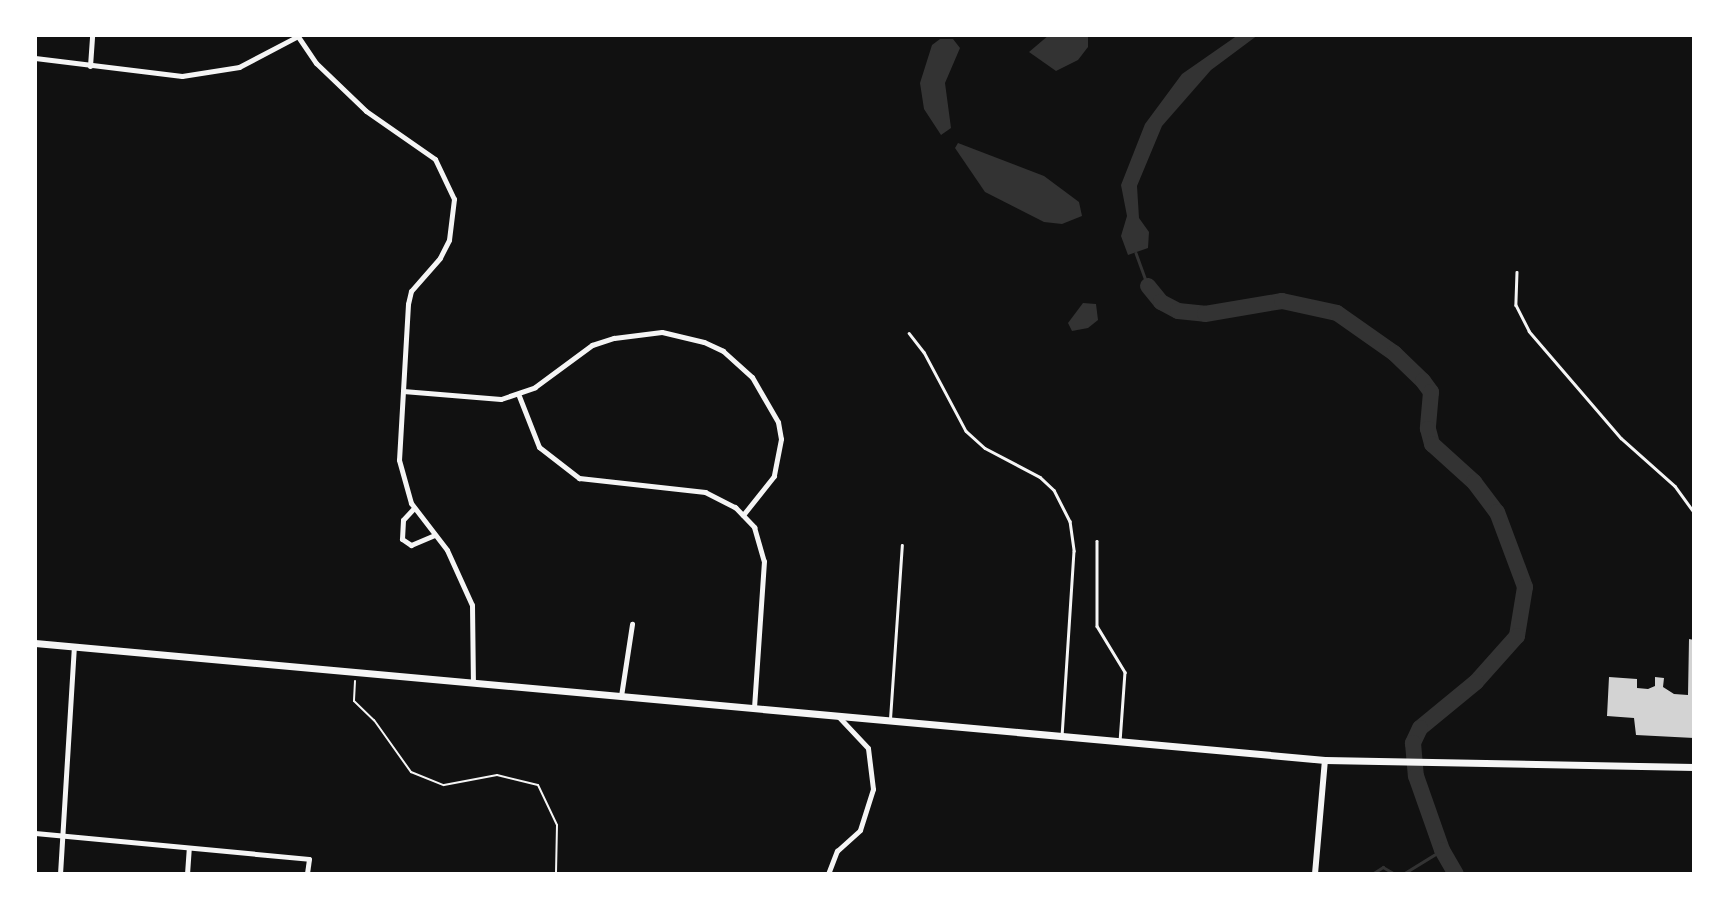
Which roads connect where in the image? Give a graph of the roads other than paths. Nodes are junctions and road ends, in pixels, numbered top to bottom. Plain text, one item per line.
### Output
1 (92, 35) edge
2 (297, 36) edge
3 (36, 58) edge
4 (90, 66) junction
5 (1517, 272) dead end
6 (909, 332) dead end
7 (403, 391) junction
8 (519, 396) junction
9 (414, 509) junction
10 (1694, 512) edge
11 (743, 515) junction
12 (434, 535) junction
13 (1097, 541) dead end
14 (902, 545) dead end
15 (632, 624) dead end
16 (35, 643) edge
17 (74, 646) junction
18 (473, 682) junction
19 (621, 696) junction
20 (754, 708) junction
21 (837, 714) junction
22 (890, 719) junction
23 (1062, 735) junction
24 (1120, 741) junction
25 (1325, 760) junction
26 (1694, 767) edge
27 (35, 833) edge
28 (63, 836) junction
29 (189, 848) junction
30 (60, 874) edge
31 (187, 874) edge
32 (307, 874) edge
33 (828, 874) edge
34 (1315, 874) edge

1 - 4 street
2 - 4 street
2 - 7 street
3 - 4 street
5 - 10 lane
6 - 23 lane
7 - 8 street
7 - 9 street
8 - 11 street
8 - 11 street
9 - 12 street
9 - 12 street
11 - 20 street
12 - 18 street
13 - 24 lane
14 - 22 lane
15 - 19 street
16 - 17 main road
17 - 18 main road
17 - 28 street
18 - 19 main road
19 - 20 main road
20 - 21 main road
21 - 22 main road
21 - 33 street
22 - 23 main road
23 - 24 main road
24 - 25 main road
25 - 26 main road
25 - 34 street
27 - 28 street
28 - 29 street
28 - 30 street
29 - 31 street
29 - 32 street

